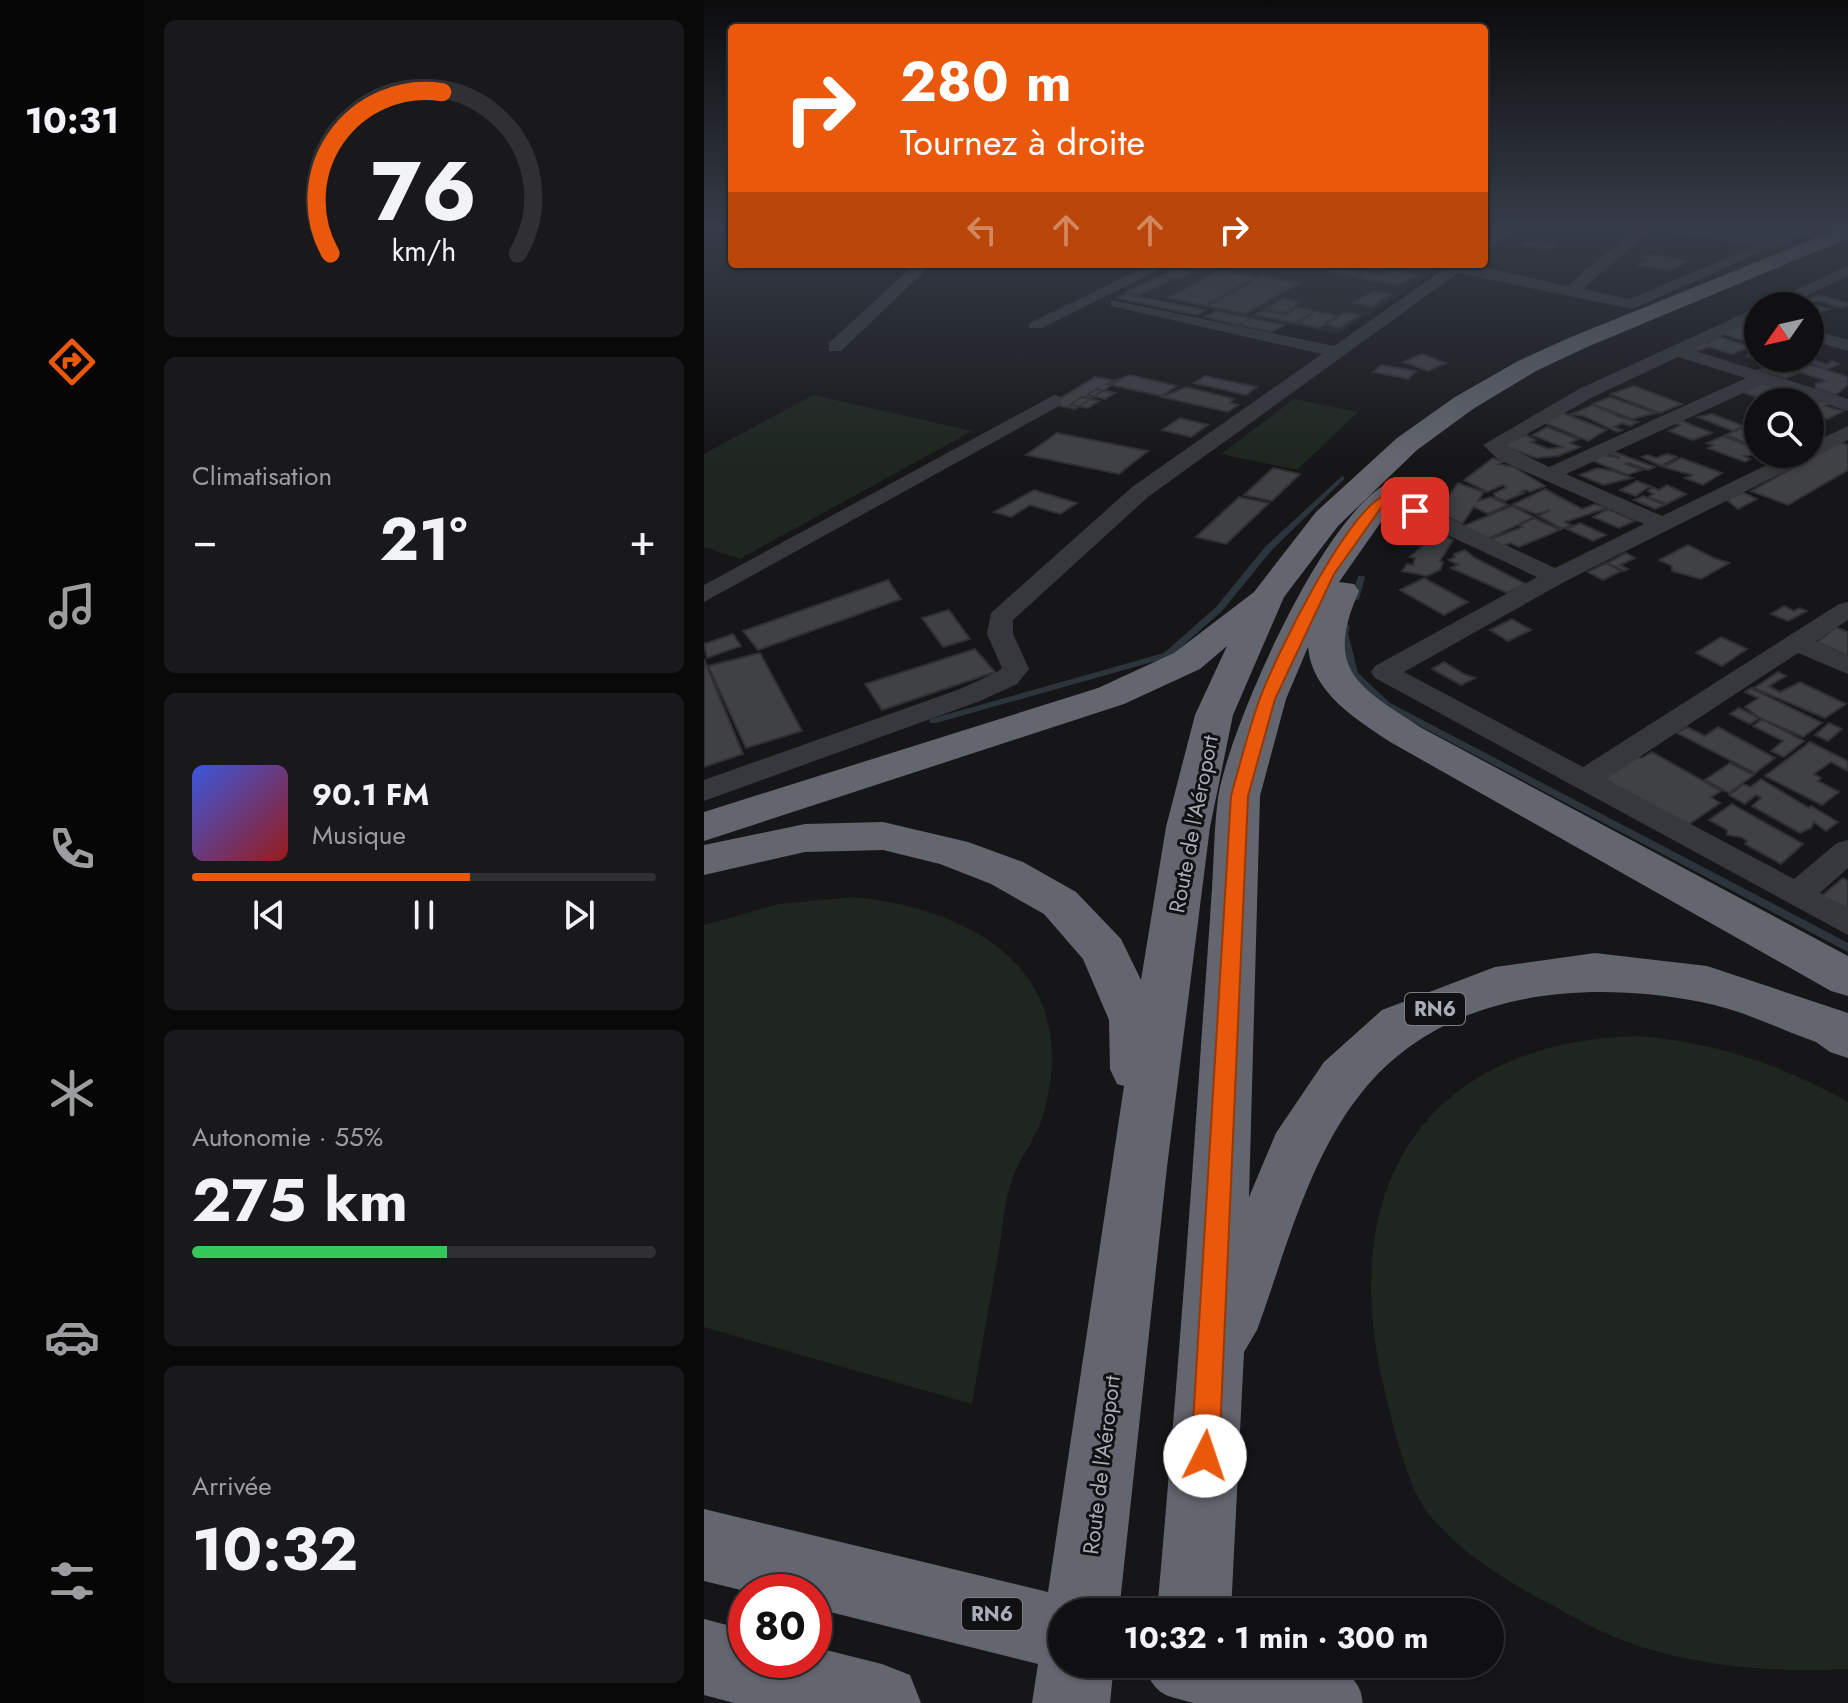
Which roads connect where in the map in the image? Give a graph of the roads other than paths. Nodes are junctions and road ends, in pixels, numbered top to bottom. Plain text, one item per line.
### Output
1 (881, 304) edge
2 (1077, 304) edge
3 (1124, 304) edge
4 (1401, 304) edge
5 (1670, 304) edge
6 (1714, 304) edge
7 (1744, 321) edge
8 (1036, 324) dead end
9 (1824, 338) edge
10 (1848, 346) edge
11 (835, 347) dead end
12 (1675, 350) junction
13 (1335, 352) junction
14 (1764, 377) junction
15 (1054, 401) dead end
16 (1848, 405) edge
17 (1848, 432) edge
18 (1824, 445) edge
19 (1778, 468) edge
20 (1548, 475) junction
21 (1382, 502) junction
22 (1665, 525) junction
23 (1555, 577) junction
24 (704, 595) edge
25 (1268, 596) junction
26 (1848, 609) edge
27 (1796, 642) junction
28 (1848, 666) edge
29 (1585, 779) junction
30 (704, 791) edge
31 (704, 827) edge
32 (1848, 851) edge
33 (704, 860) edge
34 (1797, 894) junction
35 (1848, 923) edge
36 (1848, 978) edge
37 (1848, 1038) edge
38 (1139, 1167) junction
39 (1212, 1362) junction
40 (704, 1522) edge
41 (704, 1545) edge
42 (793, 1564) junction
43 (1084, 1598) edge
44 (1195, 1598) edge
45 (1048, 1629) edge
46 (704, 1657) edge
47 (1074, 1678) edge
48 (1189, 1678) edge
49 (1234, 1678) edge
50 (877, 1702) edge
51 (1071, 1703) edge
52 (1188, 1703) edge
53 (1328, 1703) edge

1 - 11 street
2 - 8 street
3 - 13 street
4 - 13 street
5 - 25 highway, Route de l'Aéroport
6 - 21 highway, Route de l'Aéroport
7 - 12 street
9 - 10 street
12 - 14 street
12 - 20 street
13 - 30 street
14 - 16 street
14 - 20 street
15 - 24 street
17 - 18 street
19 - 22 street
20 - 22 street
21 - 23 street
21 - 36 highway
21 - 39 highway, Route de l'Aéroport
22 - 23 street
23 - 29 street
25 - 31 highway
25 - 38 highway, Route de l'Aéroport
26 - 27 street
27 - 28 street
27 - 29 street
29 - 34 street
32 - 34 street
33 - 38 highway
34 - 35 street
37 - 39 highway, RN6
38 - 43 highway, Route de l'Aéroport
39 - 44 highway, Route de l'Aéroport / RN6
40 - 42 highway
41 - 42 highway
42 - 45 highway, RN6
46 - 50 highway
47 - 51 highway
48 - 52 highway
49 - 53 highway, bridge

